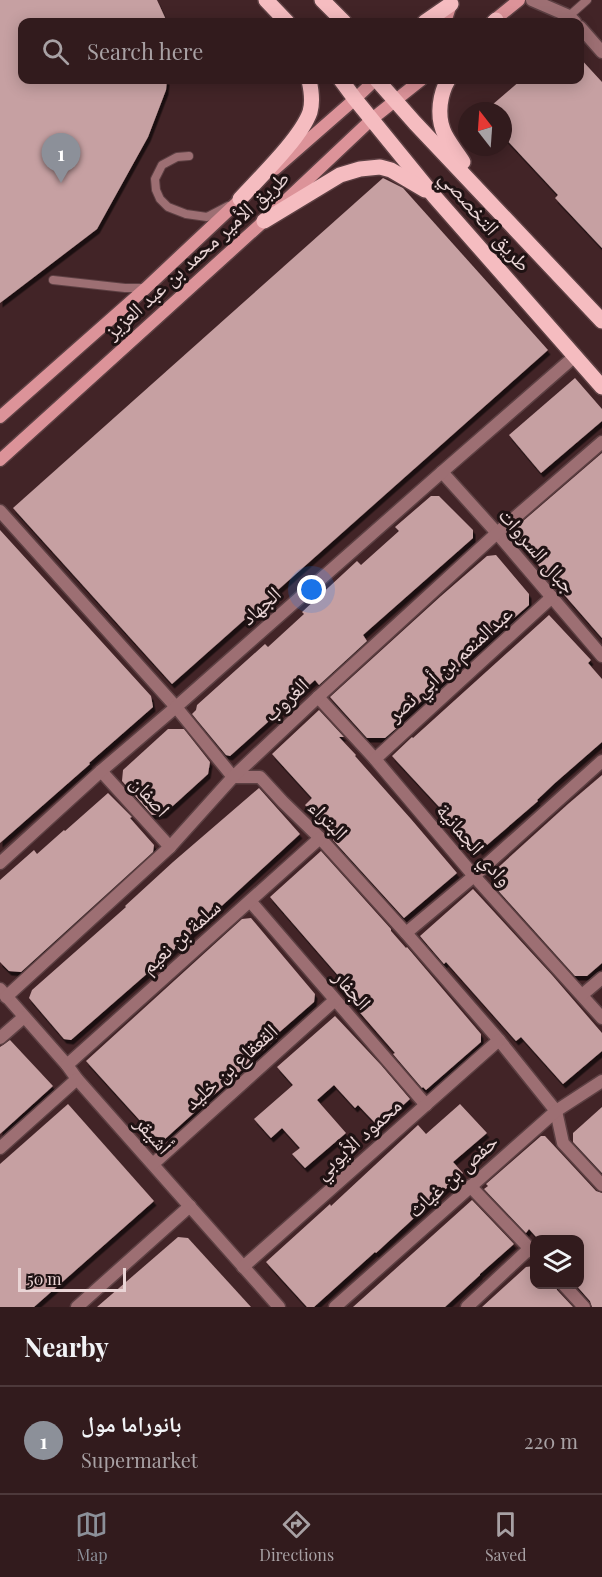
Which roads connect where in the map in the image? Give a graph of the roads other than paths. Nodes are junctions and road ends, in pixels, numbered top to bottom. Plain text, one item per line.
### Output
1 (266, 0) edge
2 (320, 0) edge
3 (519, 0) edge
4 (532, 0) edge
5 (587, 0) edge
6 (454, 2) edge
7 (281, 18) edge
8 (331, 18) edge
9 (340, 18) edge
10 (431, 18) edge
11 (438, 18) edge
12 (447, 18) edge
13 (499, 18) edge
14 (570, 18) edge
15 (573, 18) edge
16 (584, 32) edge
17 (602, 52) edge
18 (309, 84) edge
19 (344, 84) edge
20 (372, 84) edge
21 (380, 84) edge
22 (416, 84) edge
23 (446, 84) edge
24 (355, 99) junction
25 (396, 99) junction
26 (372, 119) junction
27 (189, 156) dead end
28 (482, 193) junction
29 (434, 196) junction
30 (240, 199) junction
31 (264, 221) junction
32 (53, 280) dead end
33 (146, 288) junction
34 (602, 320) edge
35 (575, 356) junction
36 (602, 387) edge
37 (0, 417) edge
38 (602, 442) edge
39 (0, 460) edge
40 (442, 472) junction
41 (0, 511) edge
42 (497, 533) junction
43 (552, 597) junction
44 (602, 656) edge
45 (318, 697) junction
46 (176, 707) junction
47 (375, 759) junction
48 (602, 761) edge
49 (101, 771) junction
50 (233, 777) junction
51 (320, 838) junction
52 (170, 847) junction
53 (0, 863) edge
54 (474, 876) junction
55 (250, 901) junction
56 (406, 933) junction
57 (602, 978) edge
58 (3, 993) edge
59 (582, 995) junction
60 (335, 1000) junction
61 (24, 1017) junction
62 (602, 1018) edge
63 (0, 1038) edge
64 (499, 1040) junction
65 (67, 1065) junction
66 (77, 1079) junction
67 (602, 1081) edge
68 (426, 1105) junction
69 (556, 1111) junction
70 (0, 1148) edge
71 (153, 1164) junction
72 (602, 1185) edge
73 (470, 1186) junction
74 (190, 1206) junction
75 (530, 1249) edge
76 (530, 1253) edge
77 (243, 1268) junction
78 (568, 1289) edge
79 (77, 1307) edge
80 (279, 1307) edge
81 (335, 1307) edge
82 (467, 1307) edge
83 (584, 1307) edge

1 - 7 main road
2 - 8 main road
2 - 9 main road
3 - 13 main road
4 - 14 street
5 - 15 lane
6 - 10 main road
6 - 11 main road
6 - 12 main road
16 - 17 street
18 - 30 main road
19 - 24 main road, طريق التخصصي
20 - 24 main road, طريق الأمير محمد بن عبد العزيز
21 - 25 main road, طريق التخصصي
22 - 25 main road, طريق الأمير محمد بن عبد العزيز
23 - 28 main road
24 - 26 main road, طريق التخصصي
24 - 30 main road, طريق الأمير محمد بن عبد العزيز
25 - 26 main road, طريق الأمير محمد بن عبد العزيز
25 - 28 main road, طريق التخصصي
26 - 29 main road, طريق التخصصي
26 - 31 main road, طريق الأمير محمد بن عبد العزيز
27 - 30 lane
28 - 34 main road, طريق التخصصي
29 - 31 main road
29 - 35 main road, طريق التخصصي
30 - 33 main road, طريق الأمير محمد بن عبد العزيز
31 - 39 main road, طريق الأمير محمد بن عبد العزيز
32 - 33 lane
33 - 37 main road, طريق الأمير محمد بن عبد العزيز
35 - 36 main road, طريق التخصصي
35 - 40 street, الجهاد
38 - 42 street, الغروب
40 - 42 street, جبال السروات
40 - 46 street, الجهاد
41 - 46 street
42 - 43 street, جبال السروات
42 - 45 street, الغروب
43 - 44 street, جبال السروات
43 - 47 street, عبدالمنعم بن أبي نصر
45 - 47 street, وادي الجمانية
45 - 50 street, الغروب
46 - 49 street, الجهاد
46 - 50 street
47 - 54 street, وادي الجمانية
48 - 54 street
49 - 52 street, اصفان
49 - 53 street, الجهاد
50 - 51 street, البتراء
50 - 52 street, الغروب
51 - 55 street, سلمة بن نعيم
51 - 56 street, البتراء
52 - 58 street, الغروب
54 - 56 street
54 - 59 street, وادي الجمانية
55 - 60 street, الجفار
55 - 65 street, سلمة بن نعيم
56 - 64 street, البتراء
57 - 59 street
58 - 61 street, أشيقر
59 - 62 street, وادي الجمانية
60 - 68 street, الجفار
60 - 71 street, القعقاع بن خليد
61 - 63 street
61 - 65 street, أشيقر
64 - 68 street, محمود الأيوبي
64 - 69 street, البتراء
65 - 66 street, أشيقر
66 - 70 street
66 - 71 street, أشيقر
67 - 69 street, حفص بن غياث
68 - 77 street, محمود الأيوبي
69 - 72 street, البتراء
69 - 73 street, حفص بن غياث
71 - 74 street, أشيقر
73 - 75 street
73 - 81 street, حفص بن غياث
74 - 77 street, أشيقر
74 - 79 street
76 - 82 street
77 - 80 street, أشيقر
78 - 83 street

